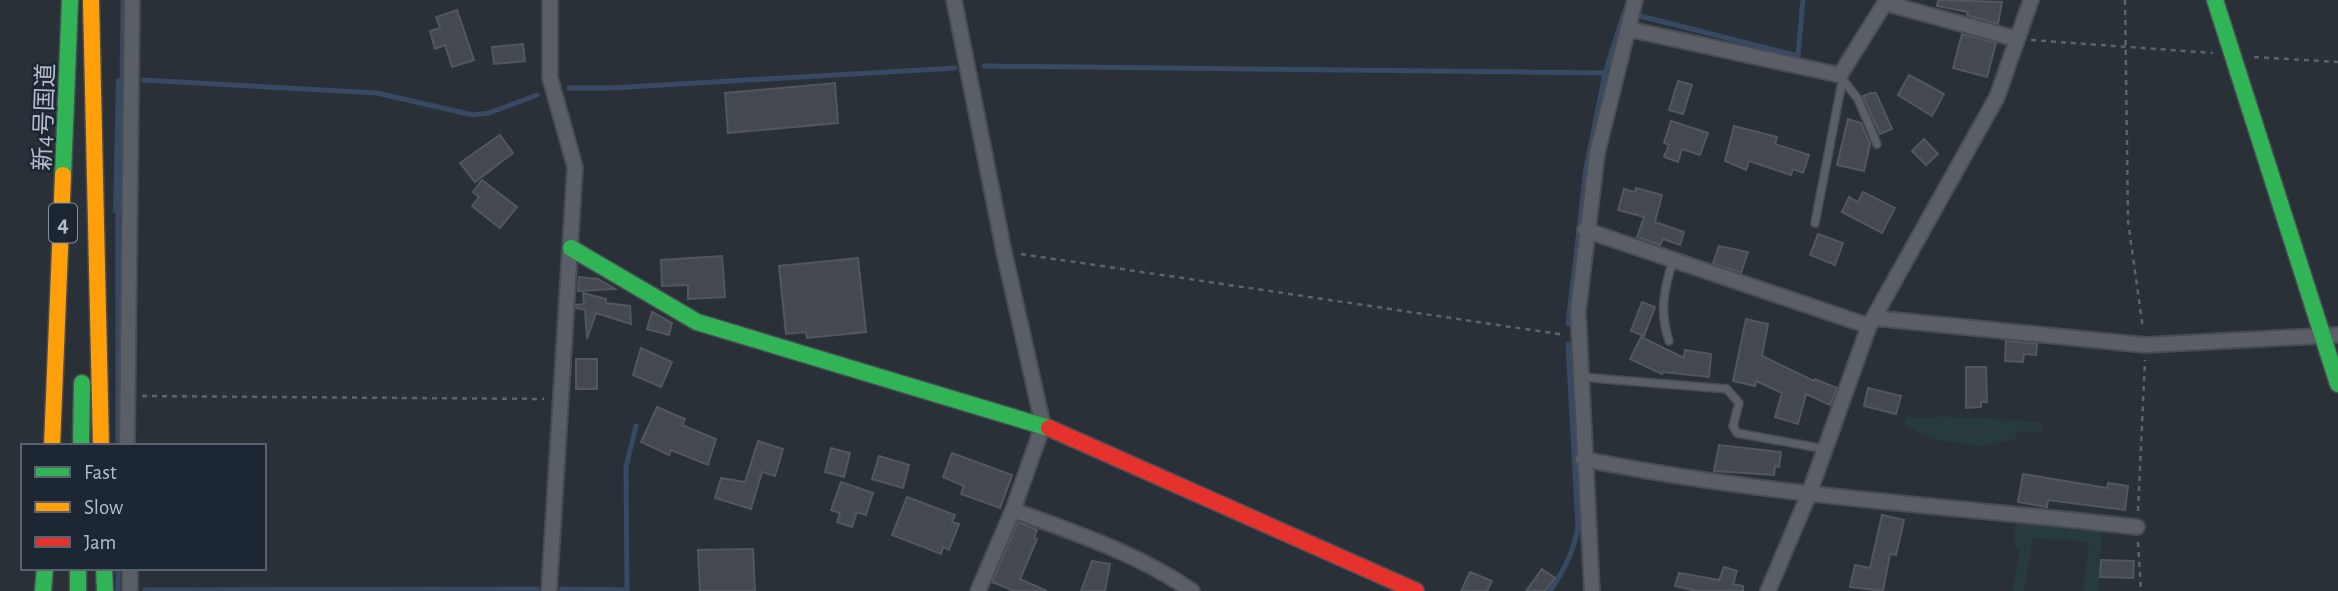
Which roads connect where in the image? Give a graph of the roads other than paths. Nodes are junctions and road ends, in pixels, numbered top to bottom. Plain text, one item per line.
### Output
1 (70, 0) edge
2 (91, 0) edge
3 (132, 0) edge
4 (550, 0) edge
5 (954, 0) edge
6 (1635, 0) edge
7 (2031, 0) edge
8 (2215, 0) edge
9 (1922, 6) edge
10 (1628, 29) junction
11 (2017, 39) junction
12 (1840, 75) junction
13 (1877, 144) dead end
14 (1815, 223) dead end
15 (1585, 230) junction
16 (571, 248) junction
17 (1673, 260) junction
18 (1872, 322) junction
19 (2330, 336) edge
20 (1669, 341) dead end
21 (1579, 377) junction
22 (2338, 384) edge
23 (1043, 425) junction
24 (52, 444) edge
25 (81, 444) edge
26 (101, 444) edge
27 (127, 444) edge
28 (1826, 449) junction
29 (1584, 459) junction
30 (1810, 494) junction
31 (1013, 510) junction
32 (2137, 527) road end
33 (45, 570) edge
34 (78, 570) edge
35 (104, 570) edge
36 (130, 570) edge
37 (43, 591) edge
38 (78, 591) edge
39 (105, 591) edge
40 (130, 591) edge
41 (549, 591) edge
42 (978, 591) edge
43 (1192, 591) edge
44 (1416, 591) edge
45 (1592, 591) edge
46 (1768, 591) edge

1 - 24 main road, 新4号国道 / 4
2 - 25 main road, 新4号国道 / 4
2 - 26 main road
3 - 27 street
4 - 16 street
5 - 23 street
6 - 10 street
7 - 11 street
8 - 19 main road
9 - 11 street
9 - 12 street
10 - 12 street
10 - 15 street
11 - 18 street
12 - 13 lane
12 - 14 lane
15 - 17 street
15 - 21 street
16 - 23 main road
16 - 41 street
17 - 18 street
17 - 20 lane
18 - 19 street
18 - 28 street
19 - 22 main road
21 - 28 lane
21 - 29 street
23 - 31 street
23 - 44 main road
28 - 30 street
29 - 30 street
29 - 45 street
30 - 32 street
30 - 46 street
31 - 42 street
31 - 43 street
33 - 37 main road
34 - 38 main road
35 - 39 main road
36 - 40 street

